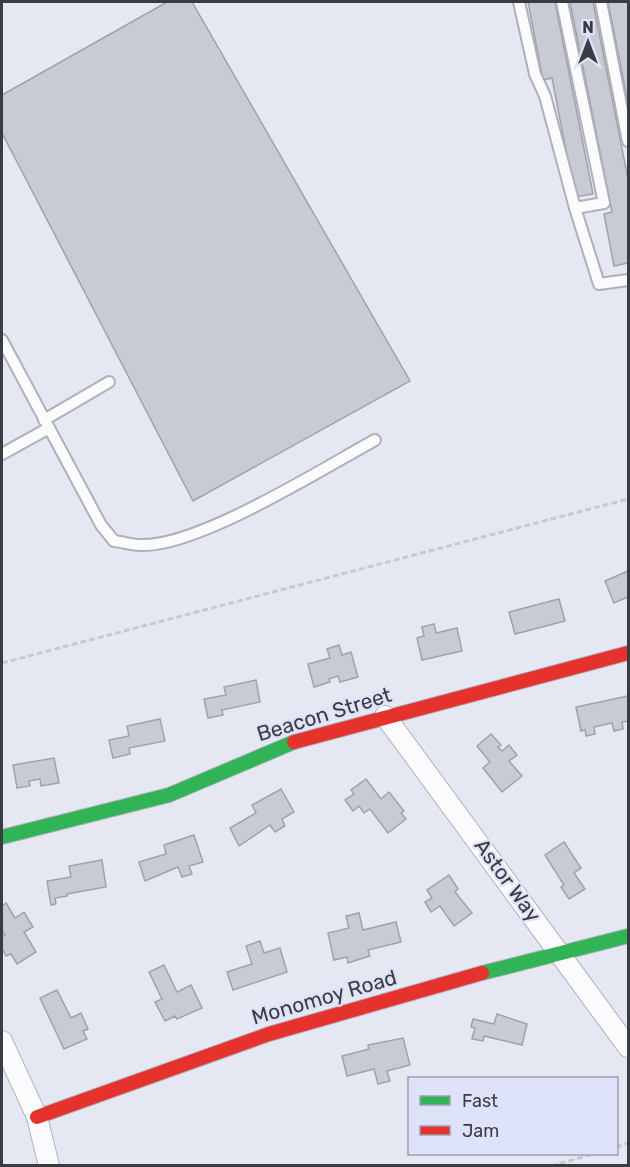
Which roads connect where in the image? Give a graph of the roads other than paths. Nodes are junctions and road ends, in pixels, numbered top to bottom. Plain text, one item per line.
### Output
1 (519, 2) edge
2 (562, 2) edge
3 (601, 2) edge
4 (628, 141) edge
5 (575, 208) junction
6 (628, 280) edge
7 (2, 340) edge
8 (110, 382) dead end
9 (46, 424) junction
10 (375, 440) dead end
11 (2, 454) edge
12 (628, 653) edge
13 (385, 716) junction
14 (2, 837) edge
15 (628, 936) edge
16 (561, 953) junction
17 (628, 1047) edge
18 (4, 1050) edge
19 (37, 1117) junction
20 (49, 1166) edge

1 - 5 lane
2 - 5 lane
3 - 4 lane
5 - 6 lane
7 - 9 lane
8 - 9 lane
9 - 10 lane
9 - 11 lane
12 - 13 street, Beacon Street
13 - 14 street, Beacon Street
13 - 16 street, Astor Way
15 - 16 street, Monomoy Road
16 - 17 street, Astor Way
16 - 19 street, Monomoy Road
18 - 19 street
19 - 20 street

